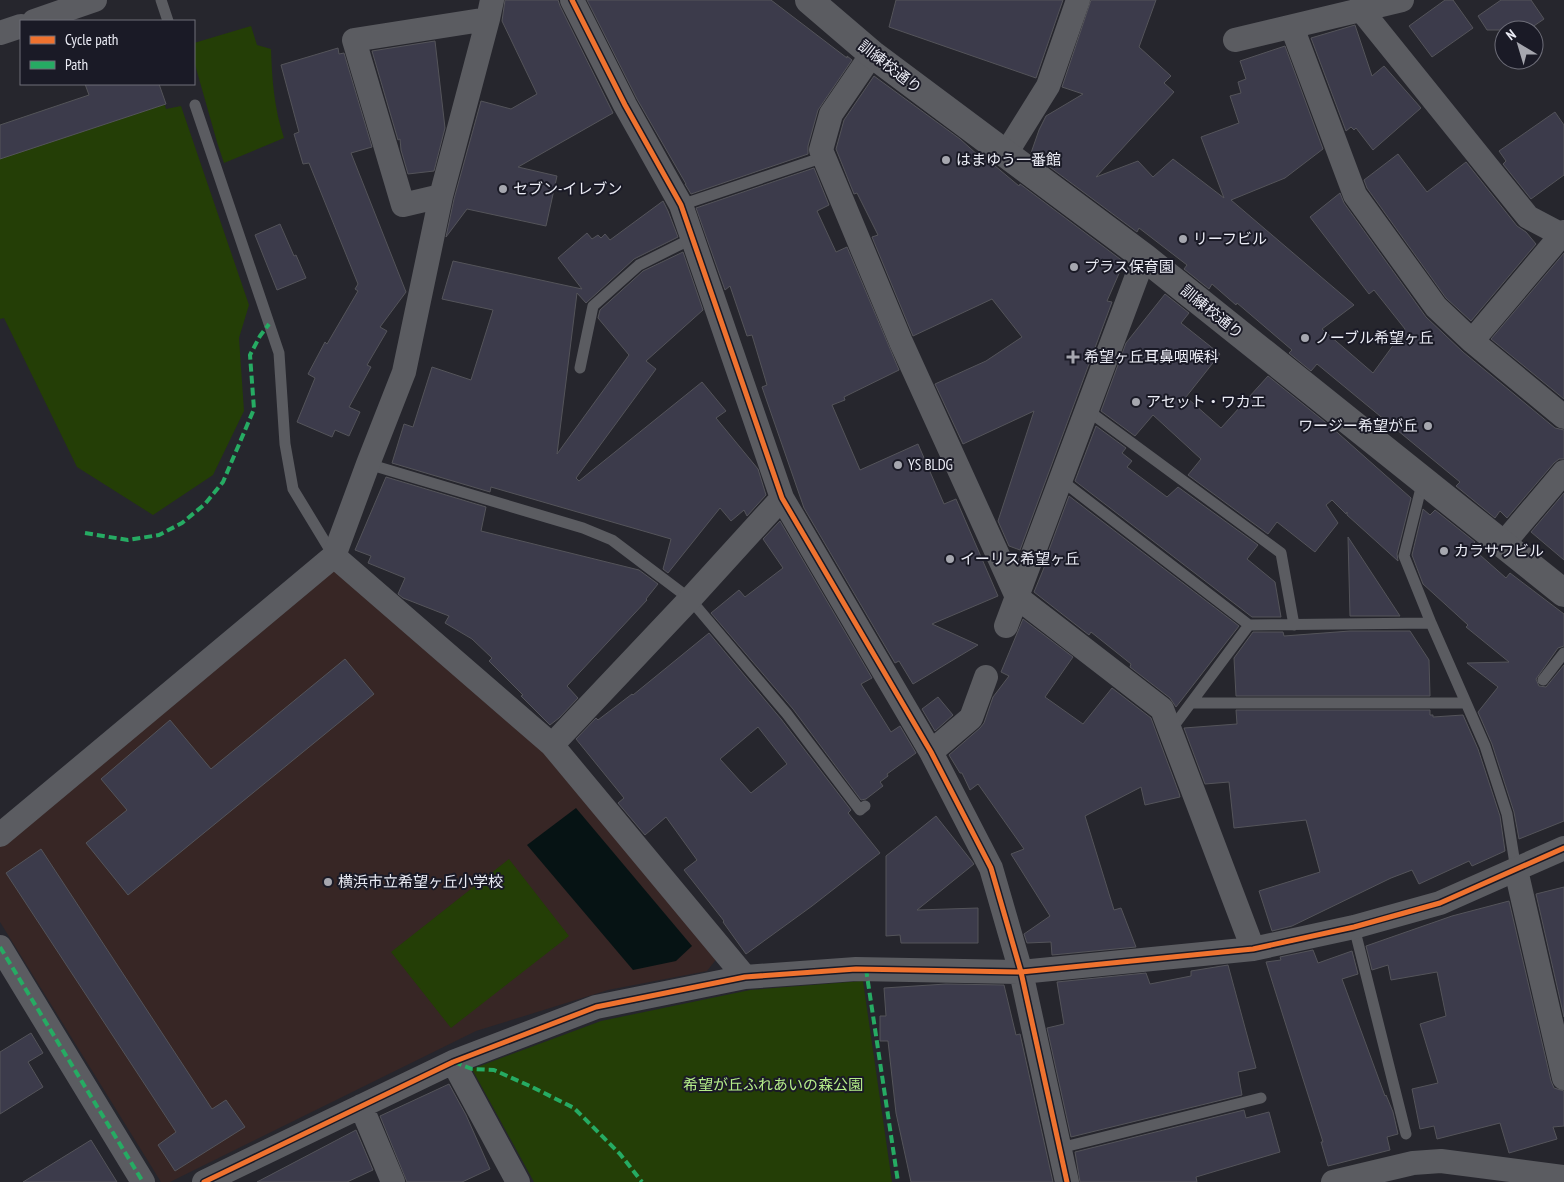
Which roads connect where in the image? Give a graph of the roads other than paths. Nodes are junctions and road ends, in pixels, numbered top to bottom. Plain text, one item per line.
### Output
1 (94, 0) edge
2 (161, 0) edge
3 (572, 0) edge
4 (810, 0) edge
5 (1078, 0) edge
6 (1402, 0) edge
7 (490, 9) edge
8 (1362, 11) junction
9 (37, 20) edge
10 (168, 20) edge
11 (20, 26) edge
12 (1292, 26) junction
13 (0, 33) edge
14 (1235, 40) dead end
15 (872, 54) junction
16 (195, 105) dead end
17 (1005, 155) junction
18 (824, 157) junction
19 (441, 196) junction
20 (681, 204) junction
21 (1563, 234) edge
22 (693, 238) junction
23 (1144, 258) junction
24 (1472, 341) junction
25 (580, 368) dead end
26 (1086, 410) junction
27 (1564, 417) edge
28 (368, 464) junction
29 (1564, 472) edge
30 (1061, 480) junction
31 (1423, 480) junction
32 (782, 498) junction
33 (1503, 544) junction
34 (334, 556) junction
35 (1564, 592) edge
36 (1017, 597) junction
37 (690, 599) junction
38 (1431, 623) junction
39 (1250, 625) junction
40 (1294, 625) junction
41 (1006, 626) dead end
42 (1564, 653) edge
43 (986, 677) dead end
44 (1543, 680) dead end
45 (1191, 703) junction
46 (1466, 703) junction
47 (1170, 731) junction
48 (552, 745) junction
49 (931, 752) junction
50 (865, 806) dead end
51 (0, 834) edge
52 (1564, 848) edge
53 (1516, 870) junction
54 (1354, 927) junction
55 (0, 947) edge
56 (1253, 949) junction
57 (1021, 972) junction
58 (745, 977) junction
59 (453, 1062) junction
60 (1564, 1078) edge
61 (1261, 1098) dead end
62 (361, 1106) junction
63 (1406, 1134) dead end
64 (1060, 1148) junction
65 (1564, 1177) edge
66 (142, 1182) edge
67 (204, 1182) edge
68 (393, 1182) edge
69 (518, 1182) edge
70 (1067, 1182) edge
71 (1333, 1182) edge

1 - 9 street
2 - 10 lane
3 - 20 street
4 - 15 street, 訓練校通り
5 - 17 street
6 - 8 street
7 - 19 street
7 - 19 street
8 - 12 street
8 - 21 street
11 - 13 street
12 - 14 street
12 - 24 street
15 - 17 street, 訓練校通り
15 - 18 street
16 - 34 lane
17 - 23 street, 訓練校通り
18 - 20 lane
18 - 36 street
19 - 28 street
20 - 22 street
21 - 24 street
22 - 25 lane
22 - 32 street
23 - 26 street
23 - 31 street, 訓練校通り
24 - 27 street
26 - 30 street
26 - 40 lane
28 - 34 street
28 - 37 lane
29 - 33 street
30 - 36 street
30 - 39 lane
31 - 33 street, 訓練校通り
31 - 38 lane
32 - 37 street
32 - 49 street
33 - 35 street, 訓練校通り
34 - 48 street
34 - 51 street
36 - 41 street
36 - 47 street
37 - 48 street
37 - 50 lane
38 - 40 lane
38 - 46 lane
39 - 40 lane
39 - 45 lane
42 - 44 lane
43 - 49 street
45 - 46 lane
45 - 47 lane
46 - 53 lane
47 - 56 street
48 - 58 street
49 - 57 street
52 - 53 street
53 - 54 street
53 - 60 street
54 - 56 street
54 - 63 lane
55 - 66 street
56 - 57 street
57 - 58 street
57 - 64 street
58 - 59 street
59 - 62 street
59 - 69 street
61 - 64 lane
62 - 67 street
62 - 68 street
64 - 70 street
65 - 71 street

